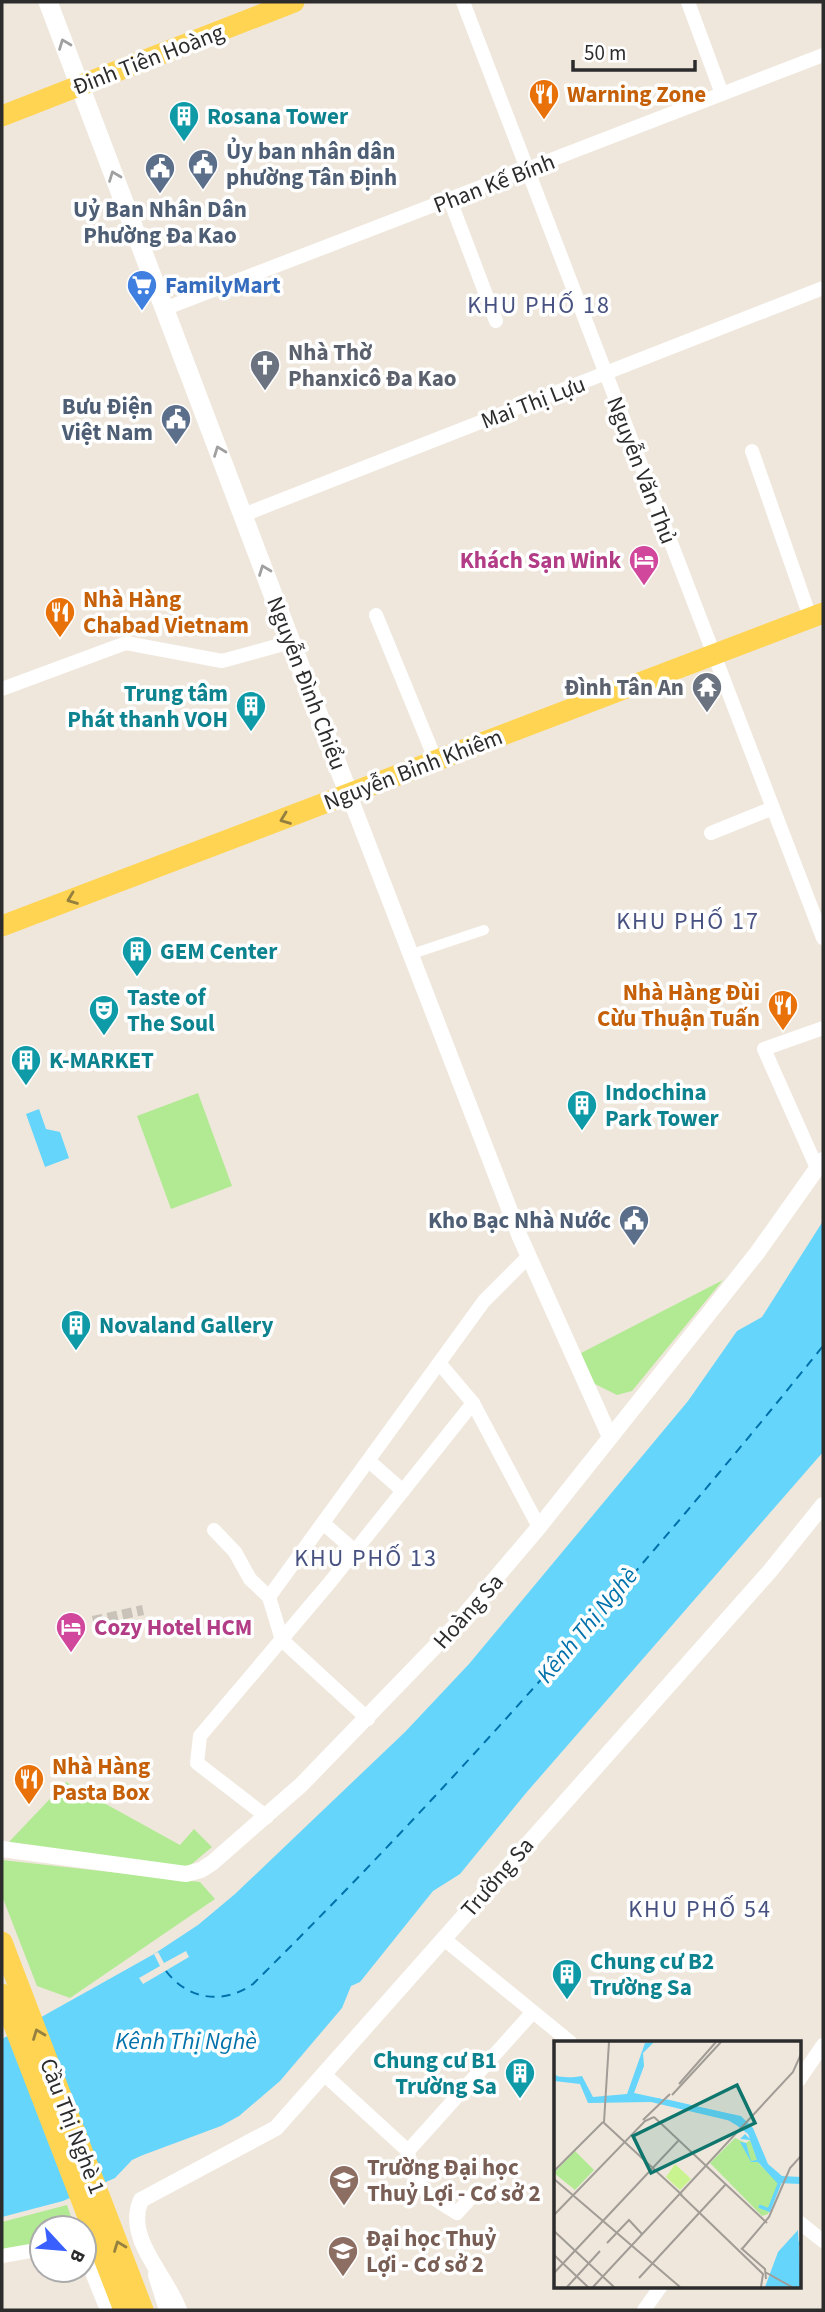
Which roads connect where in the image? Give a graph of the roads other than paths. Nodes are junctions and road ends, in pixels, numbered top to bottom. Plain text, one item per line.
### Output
1 (48, 2) edge
2 (294, 2) edge
3 (463, 2) edge
4 (688, 2) edge
5 (823, 55) edge
6 (80, 85) junction
7 (722, 94) junction
8 (2, 116) edge
9 (528, 170) junction
10 (450, 200) junction
11 (823, 288) edge
12 (164, 309) junction
13 (496, 321) dead end
14 (604, 374) junction
15 (751, 452) dead end
16 (243, 515) junction
17 (376, 615) dead end
18 (817, 615) edge
19 (291, 642) junction
20 (713, 653) junction
21 (2, 690) edge
22 (436, 761) junction
23 (349, 794) junction
24 (773, 808) junction
25 (711, 834) dead end
26 (2, 926) edge
27 (484, 930) dead end
28 (823, 938) edge
29 (409, 955) junction
30 (823, 1028) edge
31 (820, 1164) edge
32 (529, 1256) junction
33 (440, 1364) junction
34 (473, 1403) junction
35 (610, 1437) junction
36 (369, 1461) junction
37 (402, 1491) junction
38 (823, 1505) edge
39 (323, 1523) junction
40 (540, 1527) junction
41 (214, 1530) dead end
42 (355, 1551) junction
43 (269, 1597) junction
44 (282, 1640) junction
45 (368, 1718) junction
46 (267, 1817) junction
47 (2, 1849) edge
48 (444, 1939) junction
49 (2, 1942) edge
50 (2, 1994) edge
51 (532, 2013) junction
52 (569, 2041) edge
53 (823, 2045) edge
54 (325, 2075) junction
55 (800, 2079) edge
56 (408, 2151) junction
57 (477, 2191) dead end
58 (800, 2223) edge
59 (823, 2241) edge
60 (28, 2251) edge
61 (2, 2256) edge
62 (154, 2265) junction
63 (97, 2284) edge
64 (660, 2288) edge
65 (107, 2310) edge
66 (124, 2310) edge
67 (143, 2310) edge
68 (167, 2310) edge
69 (179, 2310) edge
70 (644, 2310) edge

6 -> 1 main road, Nguyễn Đình Chiểu
2 - 6 main road, Đinh Tiên Hoàng
3 - 9 street, Nguyễn Văn Thủ
4 - 7 street
5 - 7 street, Phan Kế Bính
6 - 8 main road, Đinh Tiên Hoàng
12 -> 6 main road, Nguyễn Đình Chiểu
7 - 9 street, Phan Kế Bính
9 - 10 street, Phan Kế Bính
9 - 14 street, Nguyễn Văn Thủ
10 - 12 street, Phan Kế Bính
10 - 13 street
11 - 14 street, Mai Thị Lựu
16 -> 12 main road, Nguyễn Đình Chiểu
14 - 16 street, Mai Thị Lựu
14 - 20 street, Nguyễn Văn Thủ
15 - 18 street
19 -> 16 main road, Nguyễn Đình Chiểu
17 - 22 street
18 - 20 main road, Nguyễn Bỉnh Khiêm
19 - 21 street
19 - 23 main road, Nguyễn Đình Chiểu
20 - 22 main road, Nguyễn Bỉnh Khiêm
20 - 24 street, Nguyễn Văn Thủ
22 - 23 main road, Nguyễn Bỉnh Khiêm
23 -> 26 main road, Nguyễn Bỉnh Khiêm
23 - 29 street, Nguyễn Đình Chiểu
24 - 25 street
24 - 28 street, Nguyễn Văn Thủ
27 - 29 street
29 - 32 street, Nguyễn Đình Chiểu
30 - 31 street
31 - 35 street, Hoàng Sa
32 - 33 street
32 - 35 street, Nguyễn Đình Chiểu
33 - 34 street
33 - 36 street
34 - 37 street
34 - 40 street
35 - 40 street, Hoàng Sa
36 - 37 street
36 - 39 street
37 - 42 street
38 - 48 street, Trường Sa
39 - 42 street
39 - 43 street
40 - 45 street, Hoàng Sa
41 - 43 street
42 - 44 street
43 - 44 street
44 - 45 street
44 - 46 street
45 - 46 street, Hoàng Sa
46 - 47 street, Hoàng Sa
48 - 51 street
48 - 54 street, Trường Sa
67 -> 49 main road, Cầu Thị Nghè 1
50 - 66 main road, Cầu Thị Nghè 1
51 - 52 street
51 - 56 street
53 - 55 street
54 - 56 street
54 - 62 street, Trường Sa
56 - 57 street
58 - 59 street
60 - 61 street
62 - 68 street
62 - 69 street
63 - 65 street
64 - 70 street

